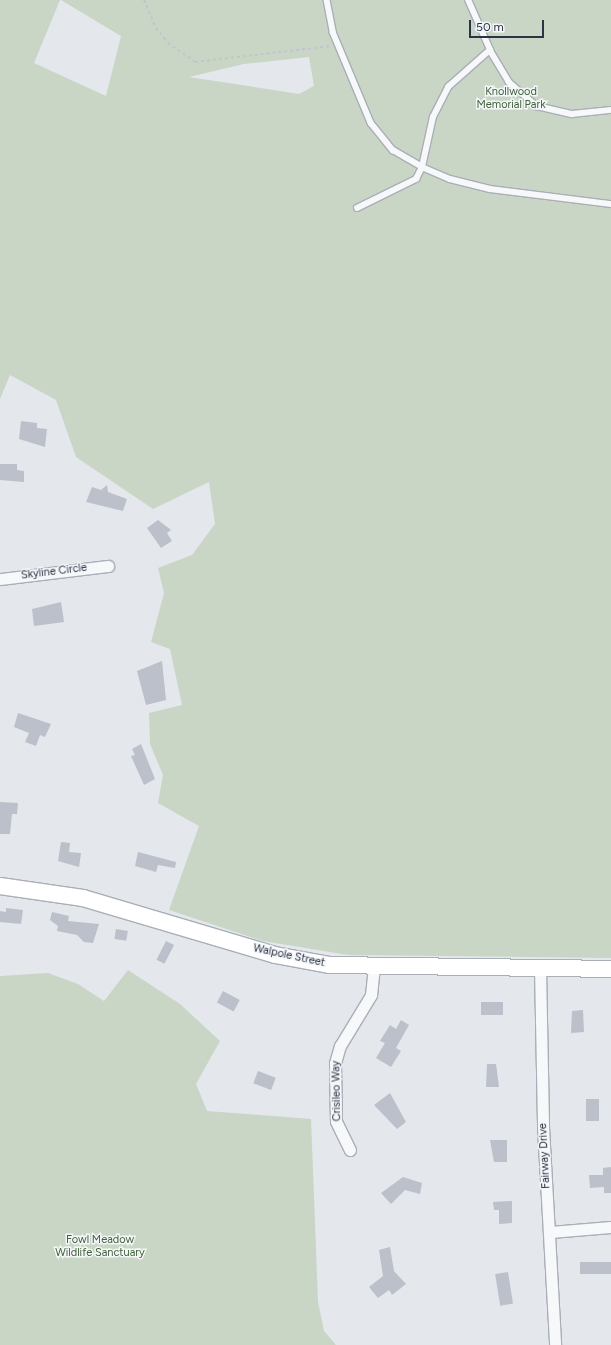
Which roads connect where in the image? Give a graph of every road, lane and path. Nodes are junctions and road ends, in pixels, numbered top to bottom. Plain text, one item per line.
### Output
1 (144, 0) edge
2 (327, 0) edge
3 (468, 0) edge
4 (339, 46) junction
5 (490, 50) junction
6 (611, 110) edge
7 (422, 167) junction
8 (611, 204) edge
9 (357, 208) dead end
10 (108, 566) dead end
11 (0, 579) edge
12 (0, 886) edge
13 (374, 967) junction
14 (540, 967) junction
15 (611, 969) edge
16 (350, 1150) dead end
17 (611, 1227) edge
18 (550, 1232) junction
19 (555, 1345) edge

1 - 4 path
2 - 4 lane
3 - 5 lane
4 - 7 lane
5 - 6 lane
5 - 7 lane
7 - 8 lane
7 - 9 lane
10 - 11 street, Skyline Circle
12 - 13 main road, Walpole Street
13 - 14 main road, Walpole Street
13 - 16 street, Crisileo Way
14 - 15 main road, Walpole Street
14 - 18 street, Fairway Drive
17 - 18 street
18 - 19 street, Fairway Drive

